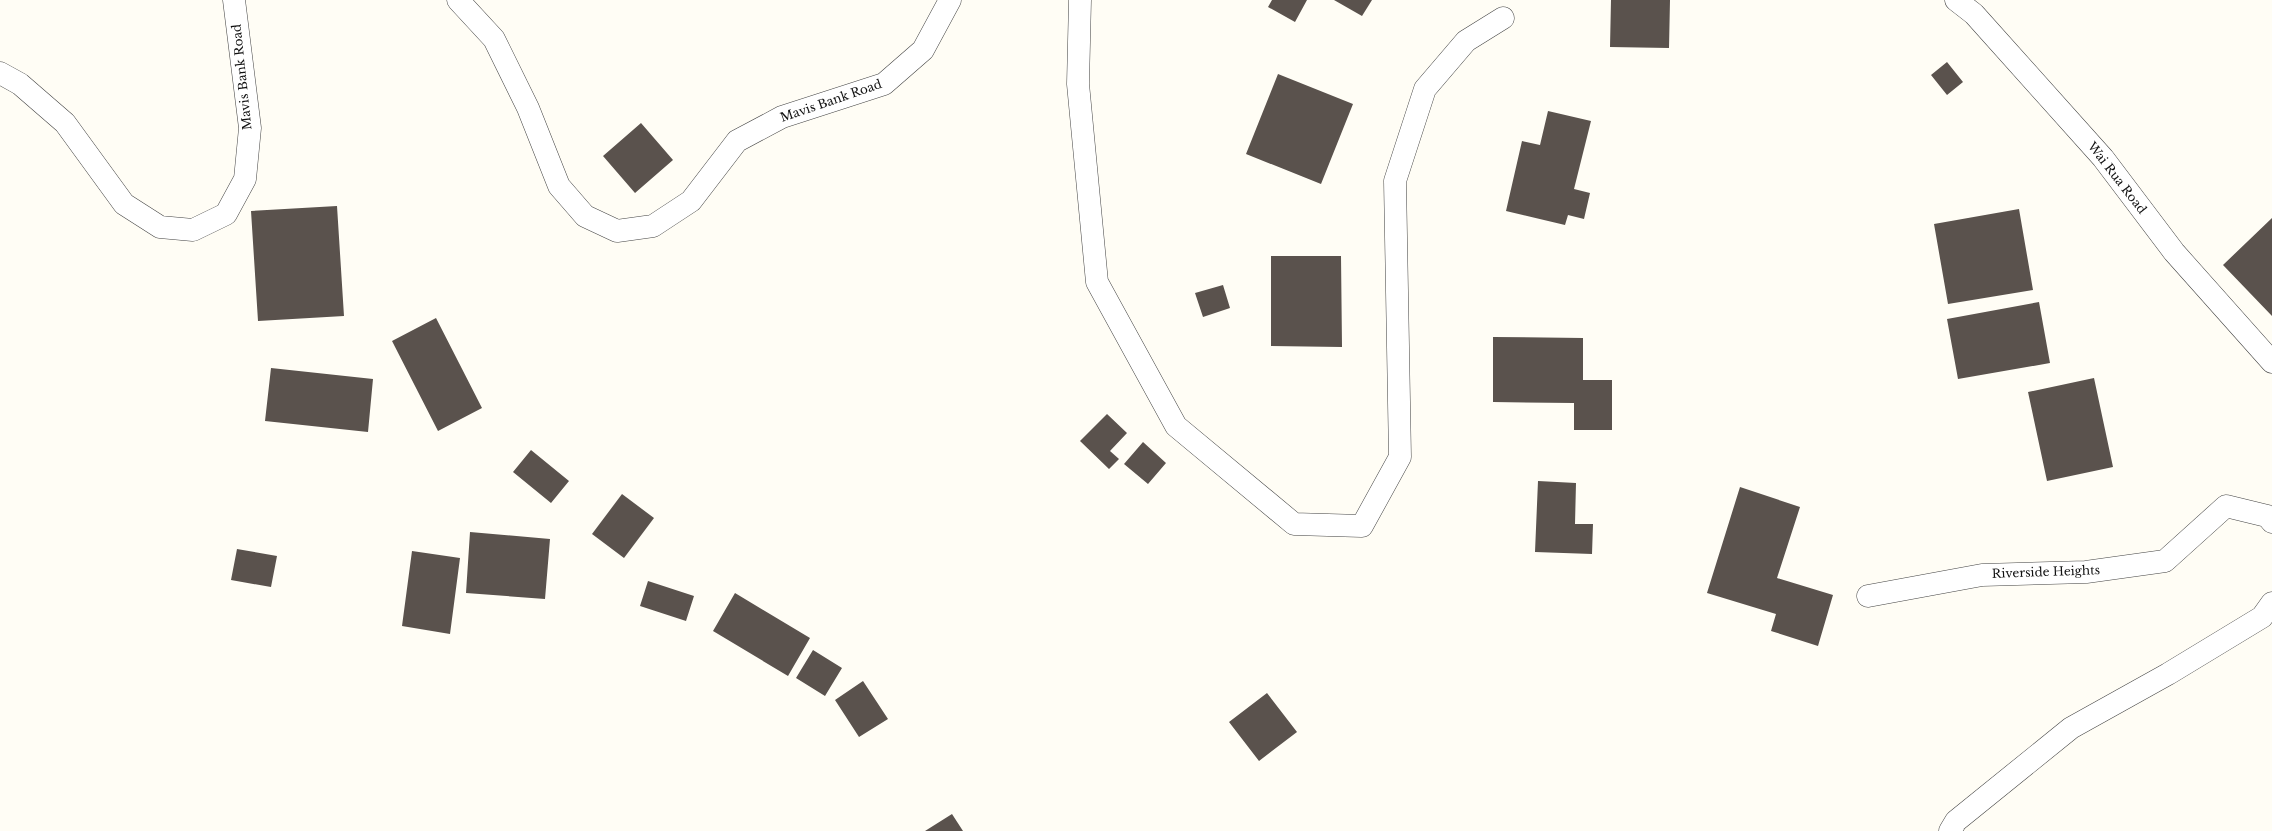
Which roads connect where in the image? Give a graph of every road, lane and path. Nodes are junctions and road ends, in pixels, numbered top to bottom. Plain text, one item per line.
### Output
1 (234, 0) edge
2 (458, 0) edge
3 (950, 0) edge
4 (1080, 0) edge
5 (1956, 0) edge
6 (1503, 18) dead end
7 (0, 73) edge
8 (2272, 362) edge
9 (2272, 522) edge
10 (1868, 596) dead end
11 (2272, 603) edge
12 (1950, 831) edge

1 - 7 street, Mavis Bank Road
2 - 3 street, Mavis Bank Road
4 - 6 street
5 - 8 street, Wai Rua Road
9 - 10 street, Riverside Heights
11 - 12 street

